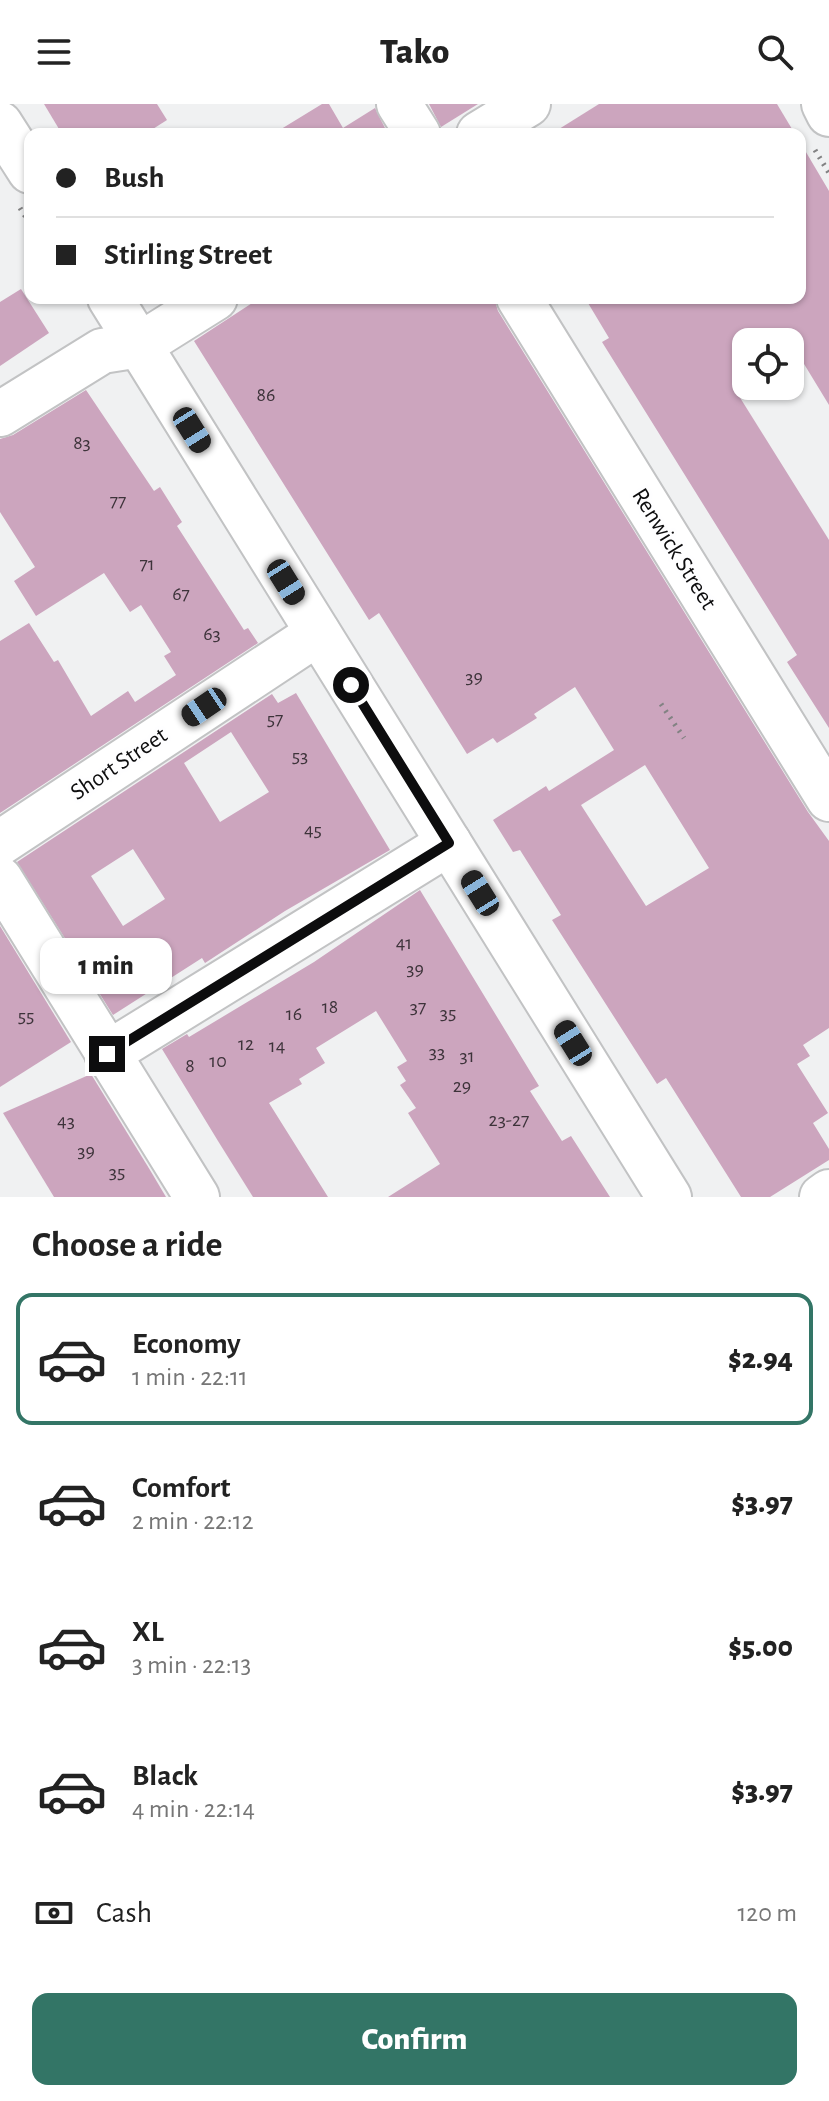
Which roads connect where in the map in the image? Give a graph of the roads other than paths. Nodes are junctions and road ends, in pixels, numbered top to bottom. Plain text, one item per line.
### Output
1 (399, 104) edge
2 (528, 104) edge
3 (824, 104) edge
4 (829, 114) edge
5 (0, 124) edge
6 (414, 128) edge
7 (489, 128) edge
8 (24, 162) edge
9 (114, 304) edge
10 (205, 304) edge
11 (523, 304) edge
12 (140, 345) junction
13 (0, 414) edge
14 (318, 633) junction
15 (829, 799) edge
16 (0, 843) edge
17 (449, 843) junction
18 (0, 879) edge
19 (107, 1054) junction
20 (829, 1192) edge
21 (197, 1197) edge
22 (669, 1197) edge
23 (822, 1197) edge

1 - 6 street
2 - 7 street
3 - 4 street
5 - 8 street
9 - 12 street
10 - 12 street
11 - 15 street, Renwick Street
12 - 13 street
12 - 14 street
14 - 16 street, Short Street
14 - 17 street
17 - 19 street
17 - 22 street
18 - 19 street
19 - 21 street
20 - 23 street

